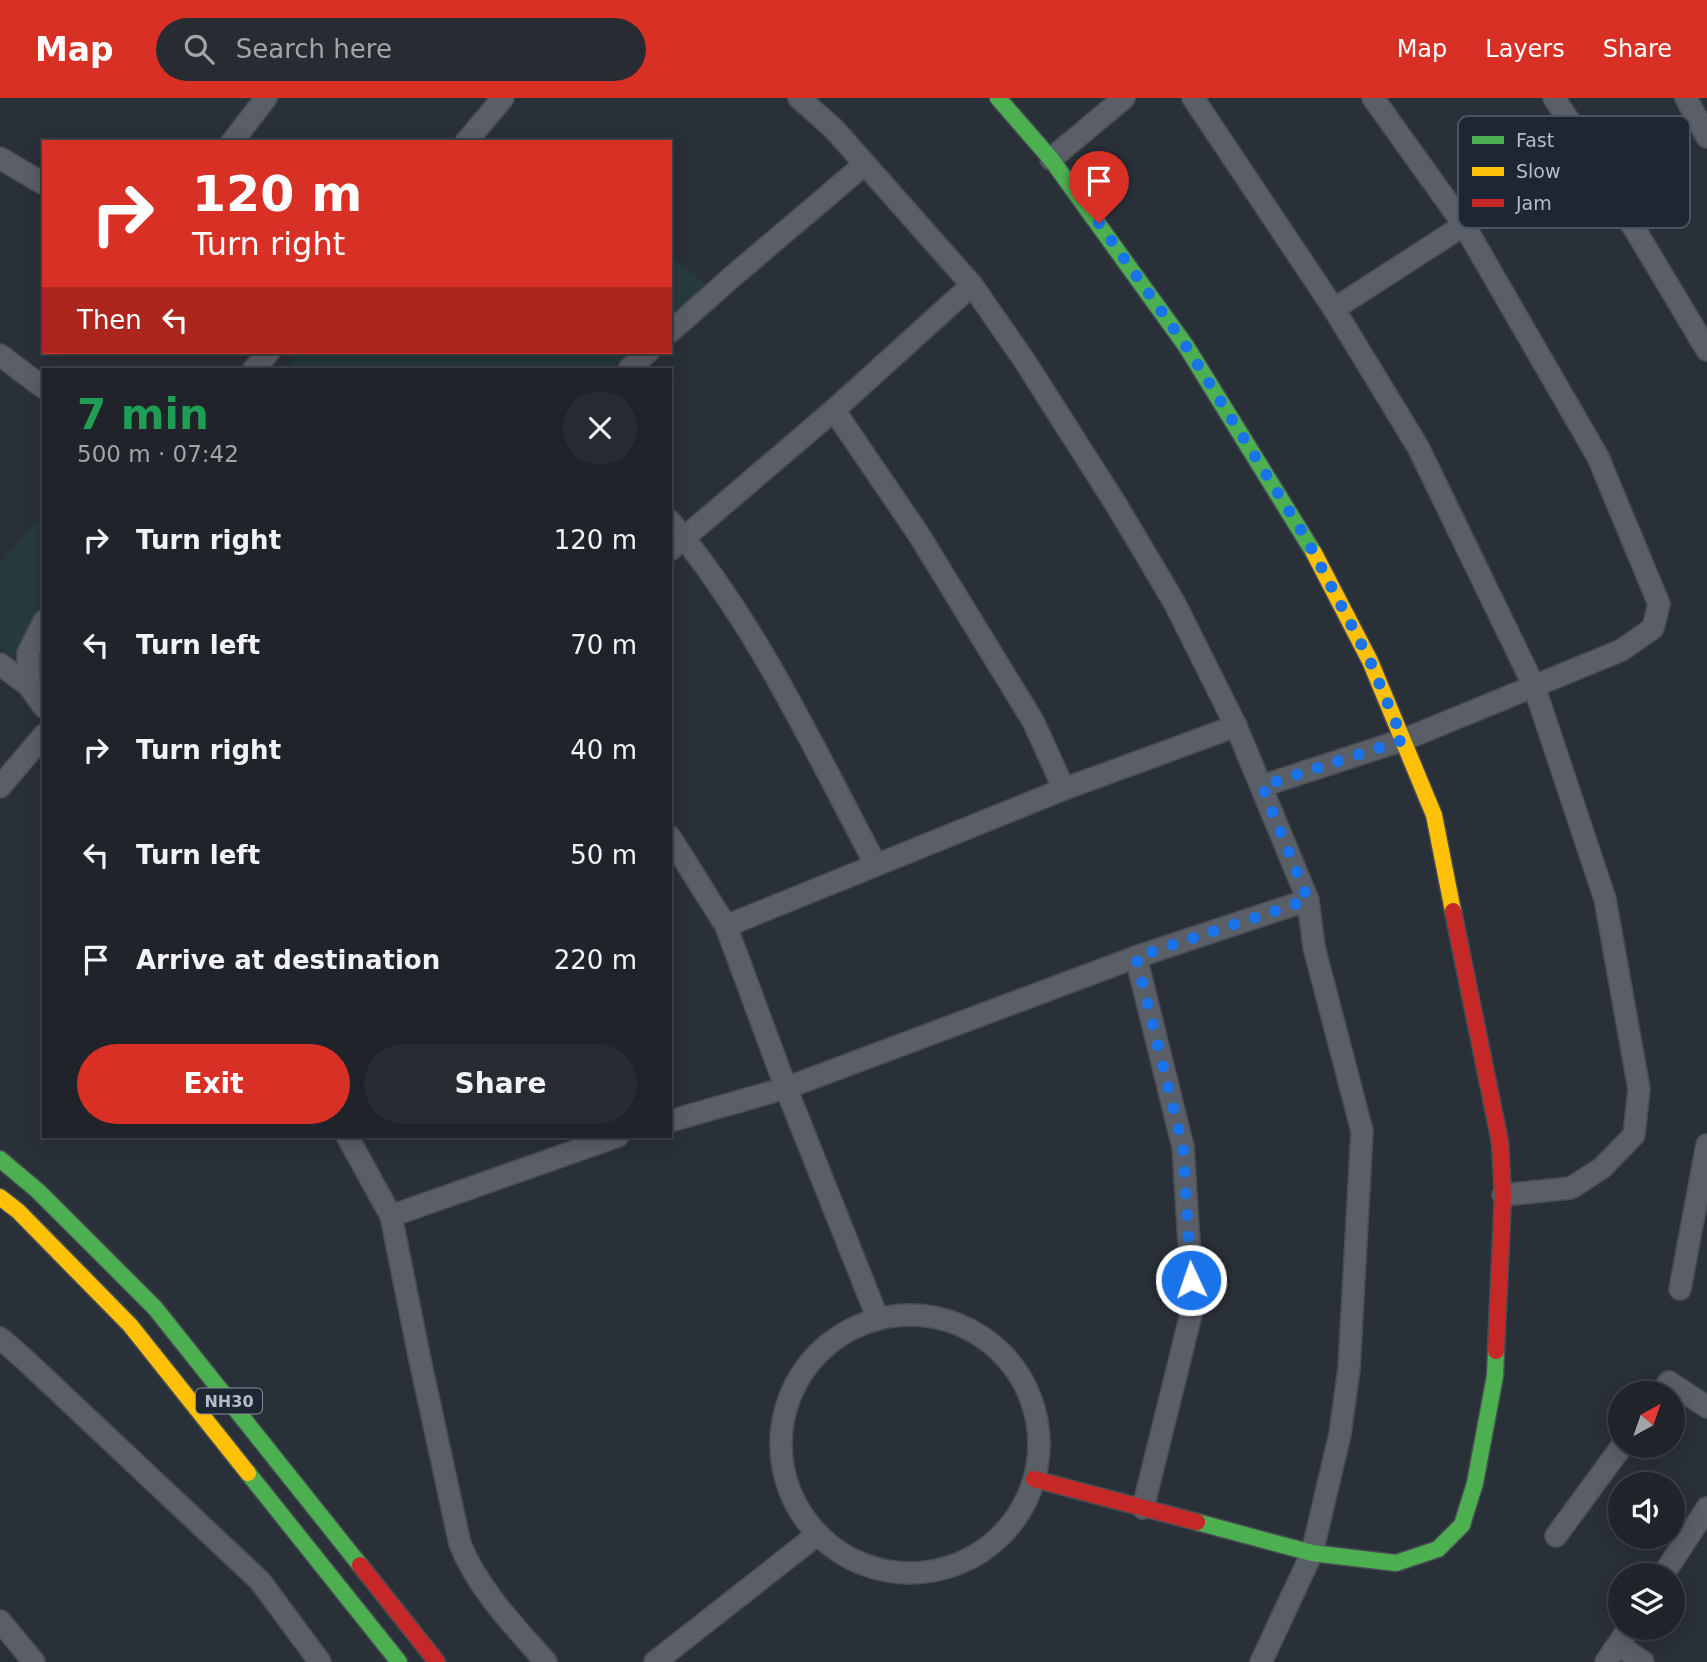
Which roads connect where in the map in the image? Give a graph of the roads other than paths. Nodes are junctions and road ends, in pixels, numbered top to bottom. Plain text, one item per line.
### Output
1 (266, 98) edge
2 (503, 98) edge
3 (799, 98) edge
4 (998, 98) edge
5 (1124, 98) edge
6 (1194, 98) edge
7 (1373, 98) edge
8 (1554, 98) edge
9 (1686, 98) edge
10 (1566, 116) edge
11 (1707, 137) edge
12 (234, 140) edge
13 (468, 140) edge
14 (0, 158) edge
15 (1051, 159) junction
16 (865, 164) junction
17 (42, 183) edge
18 (1458, 217) edge
19 (1459, 228) edge
20 (1466, 228) edge
21 (1634, 228) edge
22 (972, 285) junction
23 (1334, 309) junction
24 (672, 330) edge
25 (1707, 350) edge
26 (267, 354) edge
27 (646, 354) edge
28 (0, 355) edge
29 (255, 368) edge
30 (630, 368) edge
31 (42, 386) edge
32 (834, 410) junction
33 (672, 527) edge
34 (678, 544) edge
35 (42, 625) edge
36 (0, 664) edge
37 (29, 686) junction
38 (1534, 686) junction
39 (42, 704) edge
40 (1236, 726) junction
41 (42, 737) edge
42 (1403, 740) junction
43 (1262, 786) junction
44 (0, 787) edge
45 (1064, 789) junction
46 (672, 840) edge
47 (876, 865) junction
48 (1308, 900) junction
49 (726, 926) junction
50 (1136, 957) junction
51 (786, 1088) junction
52 (672, 1120) edge
53 (349, 1138) edge
54 (608, 1138) edge
55 (1707, 1145) edge
56 (0, 1159) edge
57 (1704, 1179) edge
58 (1503, 1195) junction
59 (0, 1196) edge
60 (391, 1216) junction
61 (1680, 1289) dead end
62 (878, 1319) junction
63 (0, 1338) edge
64 (1685, 1393) edge
65 (1707, 1407) edge
66 (1613, 1458) edge
67 (1034, 1479) junction
68 (1143, 1508) junction
69 (1707, 1508) edge
70 (818, 1534) junction
71 (1556, 1536) dead end
72 (1312, 1553) junction
73 (1671, 1563) edge
74 (0, 1621) edge
75 (1618, 1645) edge
76 (34, 1662) edge
77 (320, 1662) edge
78 (399, 1662) edge
79 (437, 1662) edge
80 (546, 1662) edge
81 (655, 1662) edge
82 (1261, 1662) edge
83 (1643, 1662) edge

1 - 12 street
2 - 13 street
3 - 16 street
4 - 15 main road
5 - 15 street
6 - 23 street
7 - 18 street
8 - 10 street
9 - 11 street
14 - 17 street
15 - 42 main road
16 - 22 street
16 - 24 street
19 - 23 street
20 - 38 street
21 - 25 street
22 - 32 street
22 - 40 street
23 - 38 street
26 - 29 street
27 - 30 street
28 - 31 street
32 - 34 street
32 - 45 street
33 - 34 street
34 - 47 street
35 - 37 street
36 - 37 street
37 - 39 street
38 - 42 street
38 - 58 street
40 - 43 street
40 - 45 street
41 - 44 street
42 - 43 street
42 - 58 main road
43 - 48 street
45 - 47 street
46 - 49 street
47 - 49 street
48 - 50 street
48 - 72 street
49 - 51 street
50 - 51 street
50 - 68 street
51 - 52 street
51 - 62 street
53 - 60 street
54 - 60 street
55 - 57 street
56 - 79 main road, NH30
57 - 61 street
58 - 72 main road
59 - 78 main road, NH30
60 - 80 street
62 - 67 street
62 - 70 street
63 - 77 street
64 - 65 street
66 - 71 street
67 - 68 main road
67 - 70 street
68 - 72 main road
69 - 73 street
70 - 81 street
72 - 82 street
74 - 76 street
75 - 83 street

